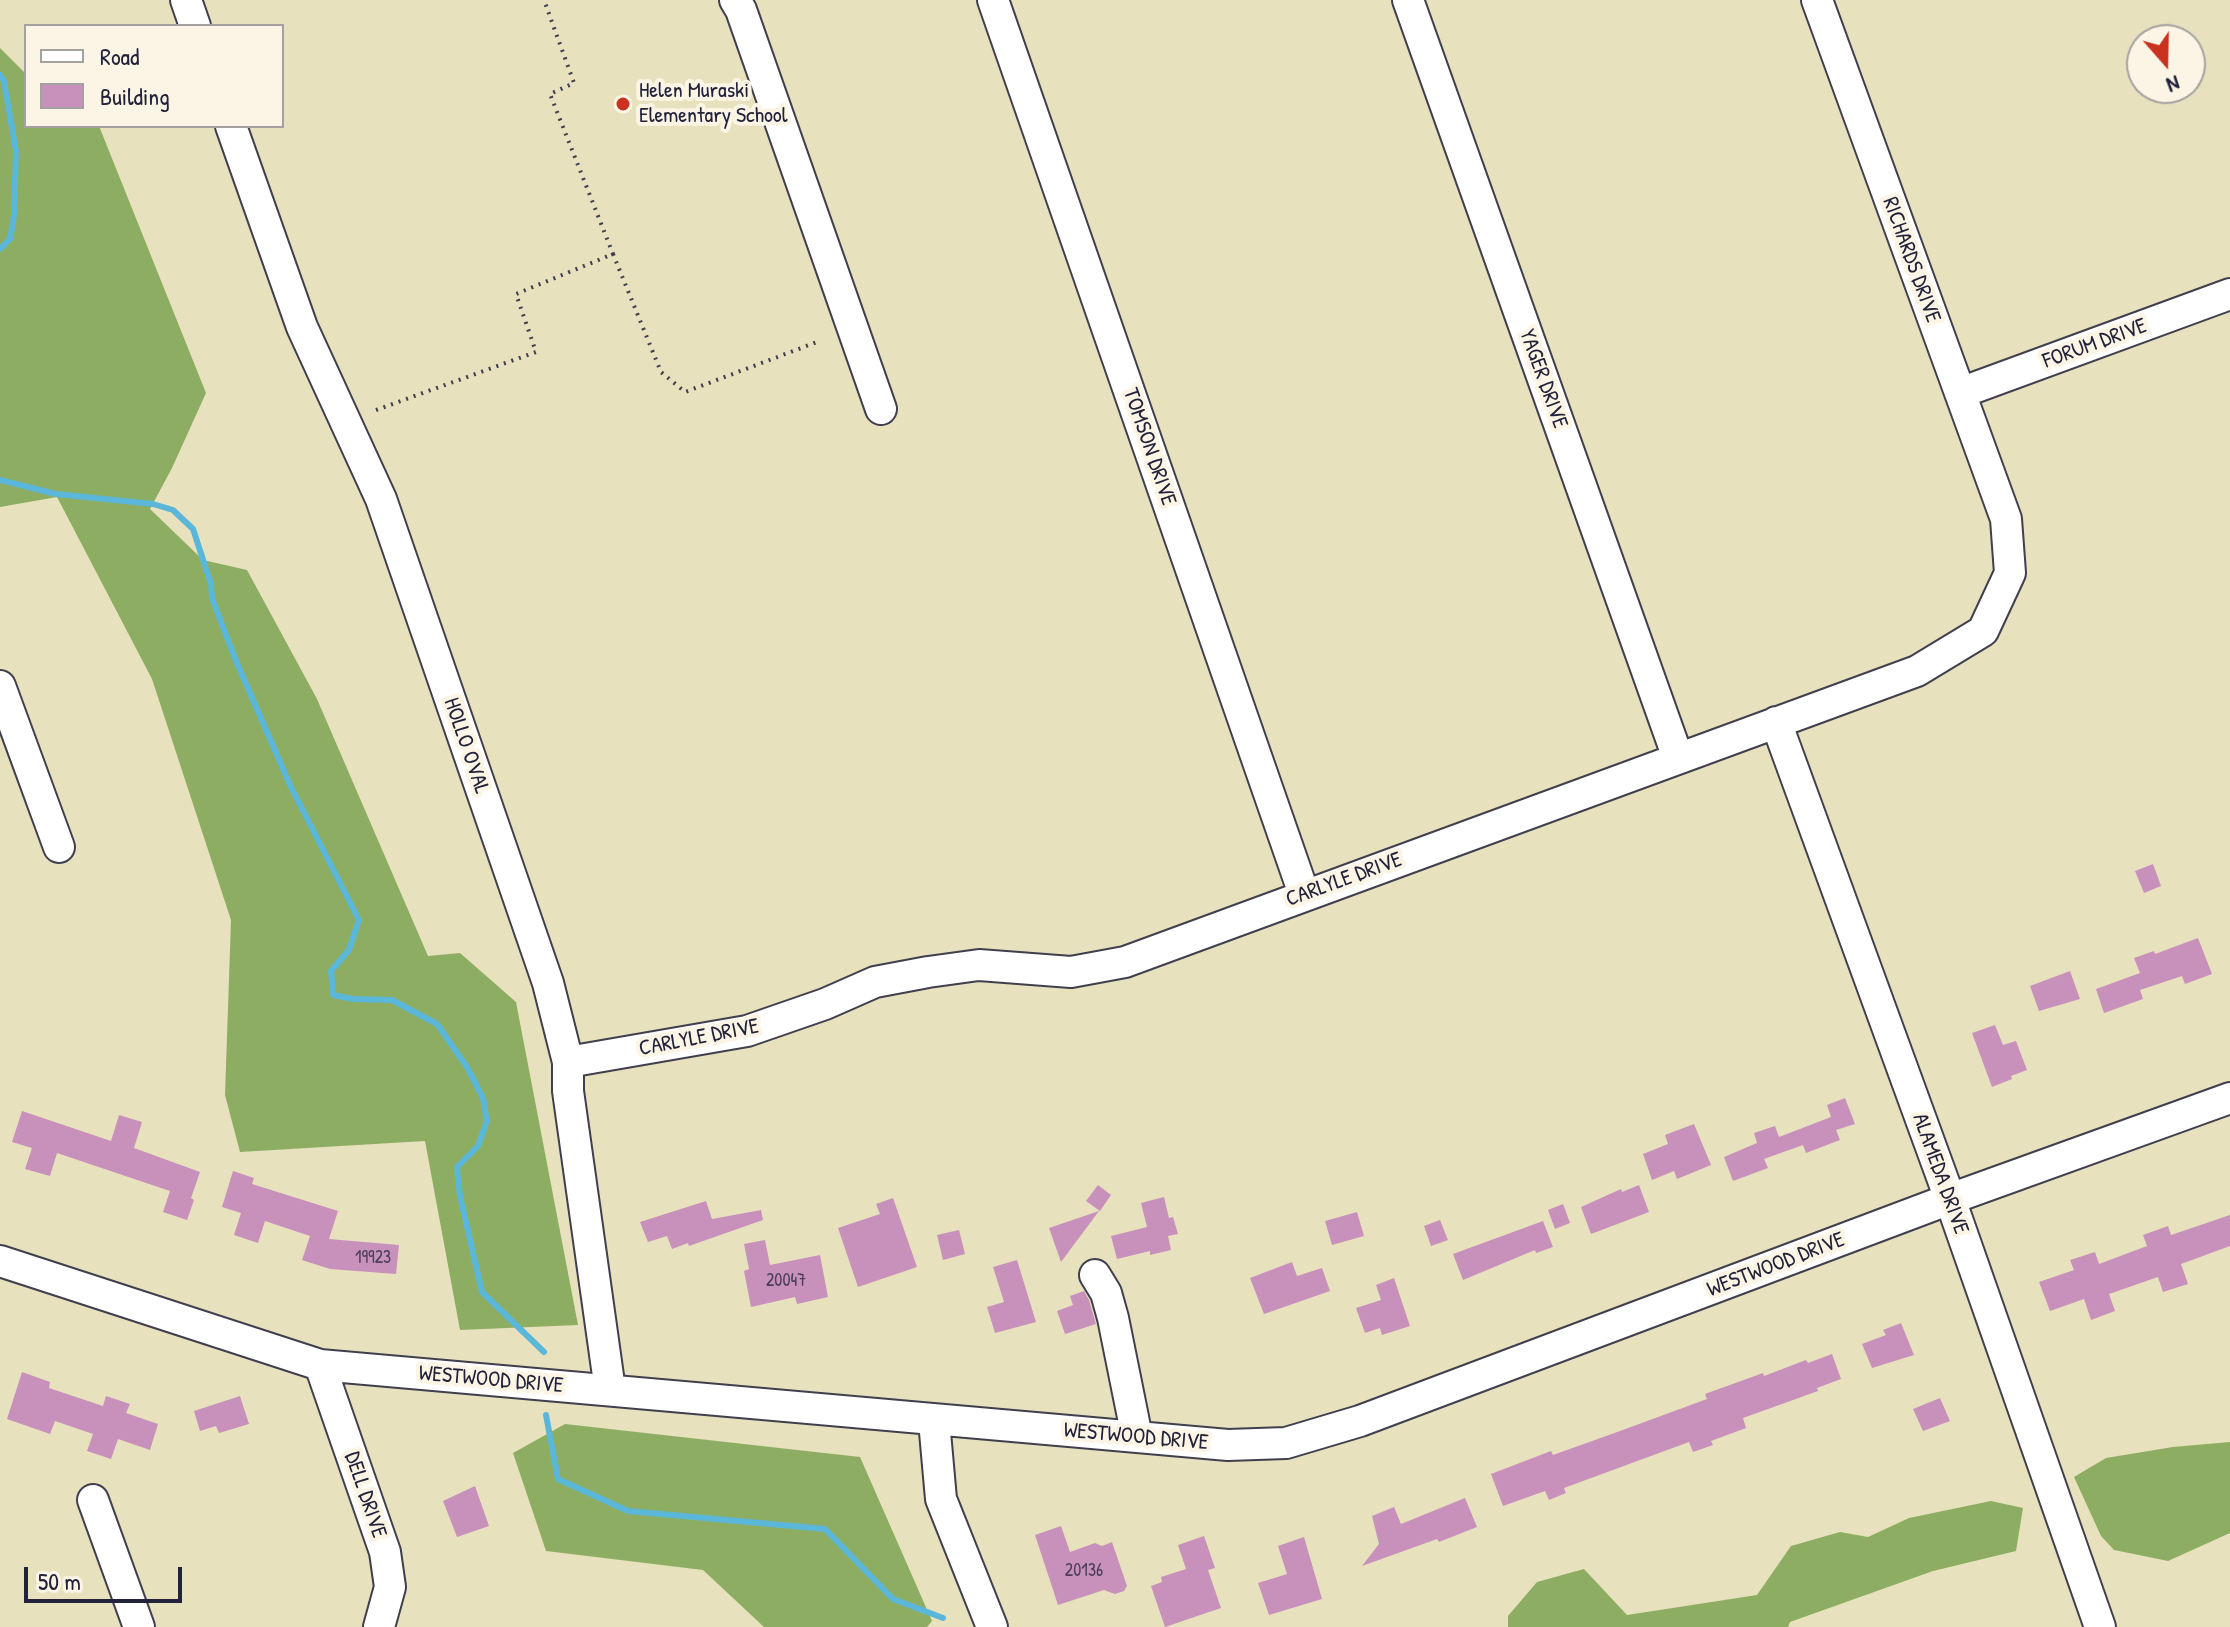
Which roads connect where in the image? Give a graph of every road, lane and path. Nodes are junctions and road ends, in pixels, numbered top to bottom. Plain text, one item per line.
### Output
1 (186, 0) edge
2 (544, 0) edge
3 (735, 0) edge
4 (993, 0) edge
5 (1408, 0) edge
6 (1817, 0) edge
7 (194, 24) edge
8 (232, 128) edge
9 (613, 254) junction
10 (2230, 294) edge
11 (817, 342) dead end
12 (1960, 393) junction
13 (881, 409) dead end
14 (376, 410) dead end
15 (2006, 519) joint
16 (0, 686) edge
17 (1776, 722) junction
18 (1678, 758) junction
19 (59, 847) dead end
20 (1304, 894) junction
21 (568, 1062) junction
22 (2230, 1098) edge
23 (1950, 1199) junction
24 (0, 1261) edge
25 (1095, 1275) dead end
26 (320, 1365) junction
27 (610, 1390) junction
28 (934, 1421) junction
29 (1137, 1437) junction
30 (93, 1500) dead end
31 (139, 1627) edge
32 (379, 1627) edge
33 (992, 1627) edge
34 (2100, 1627) edge

1 - 7 street
2 - 9 path
3 - 13 street
4 - 20 street, TOMSON DRIVE
5 - 18 street, YAGER DRIVE
6 - 12 street, RICHARDS DRIVE
8 - 21 street, HOLLO OVAL
9 - 11 path
9 - 14 path
10 - 12 street, FORUM DRIVE
12 - 15 street, RICHARDS DRIVE
15 - 17 street, CARLYLE DRIVE
16 - 19 street
17 - 18 street, CARLYLE DRIVE
17 - 23 street, ALAMEDA DRIVE
18 - 20 street, CARLYLE DRIVE
20 - 21 street, CARLYLE DRIVE
21 - 27 street, HOLLO OVAL
22 - 23 street, WESTWOOD DRIVE
23 - 29 street, WESTWOOD DRIVE
23 - 34 street, ALAMEDA DRIVE
24 - 26 street, WESTWOOD DRIVE
25 - 29 street
26 - 27 street, WESTWOOD DRIVE
26 - 32 street, DELL DRIVE
27 - 28 street, WESTWOOD DRIVE
28 - 29 street, WESTWOOD DRIVE
28 - 33 street
30 - 31 street

